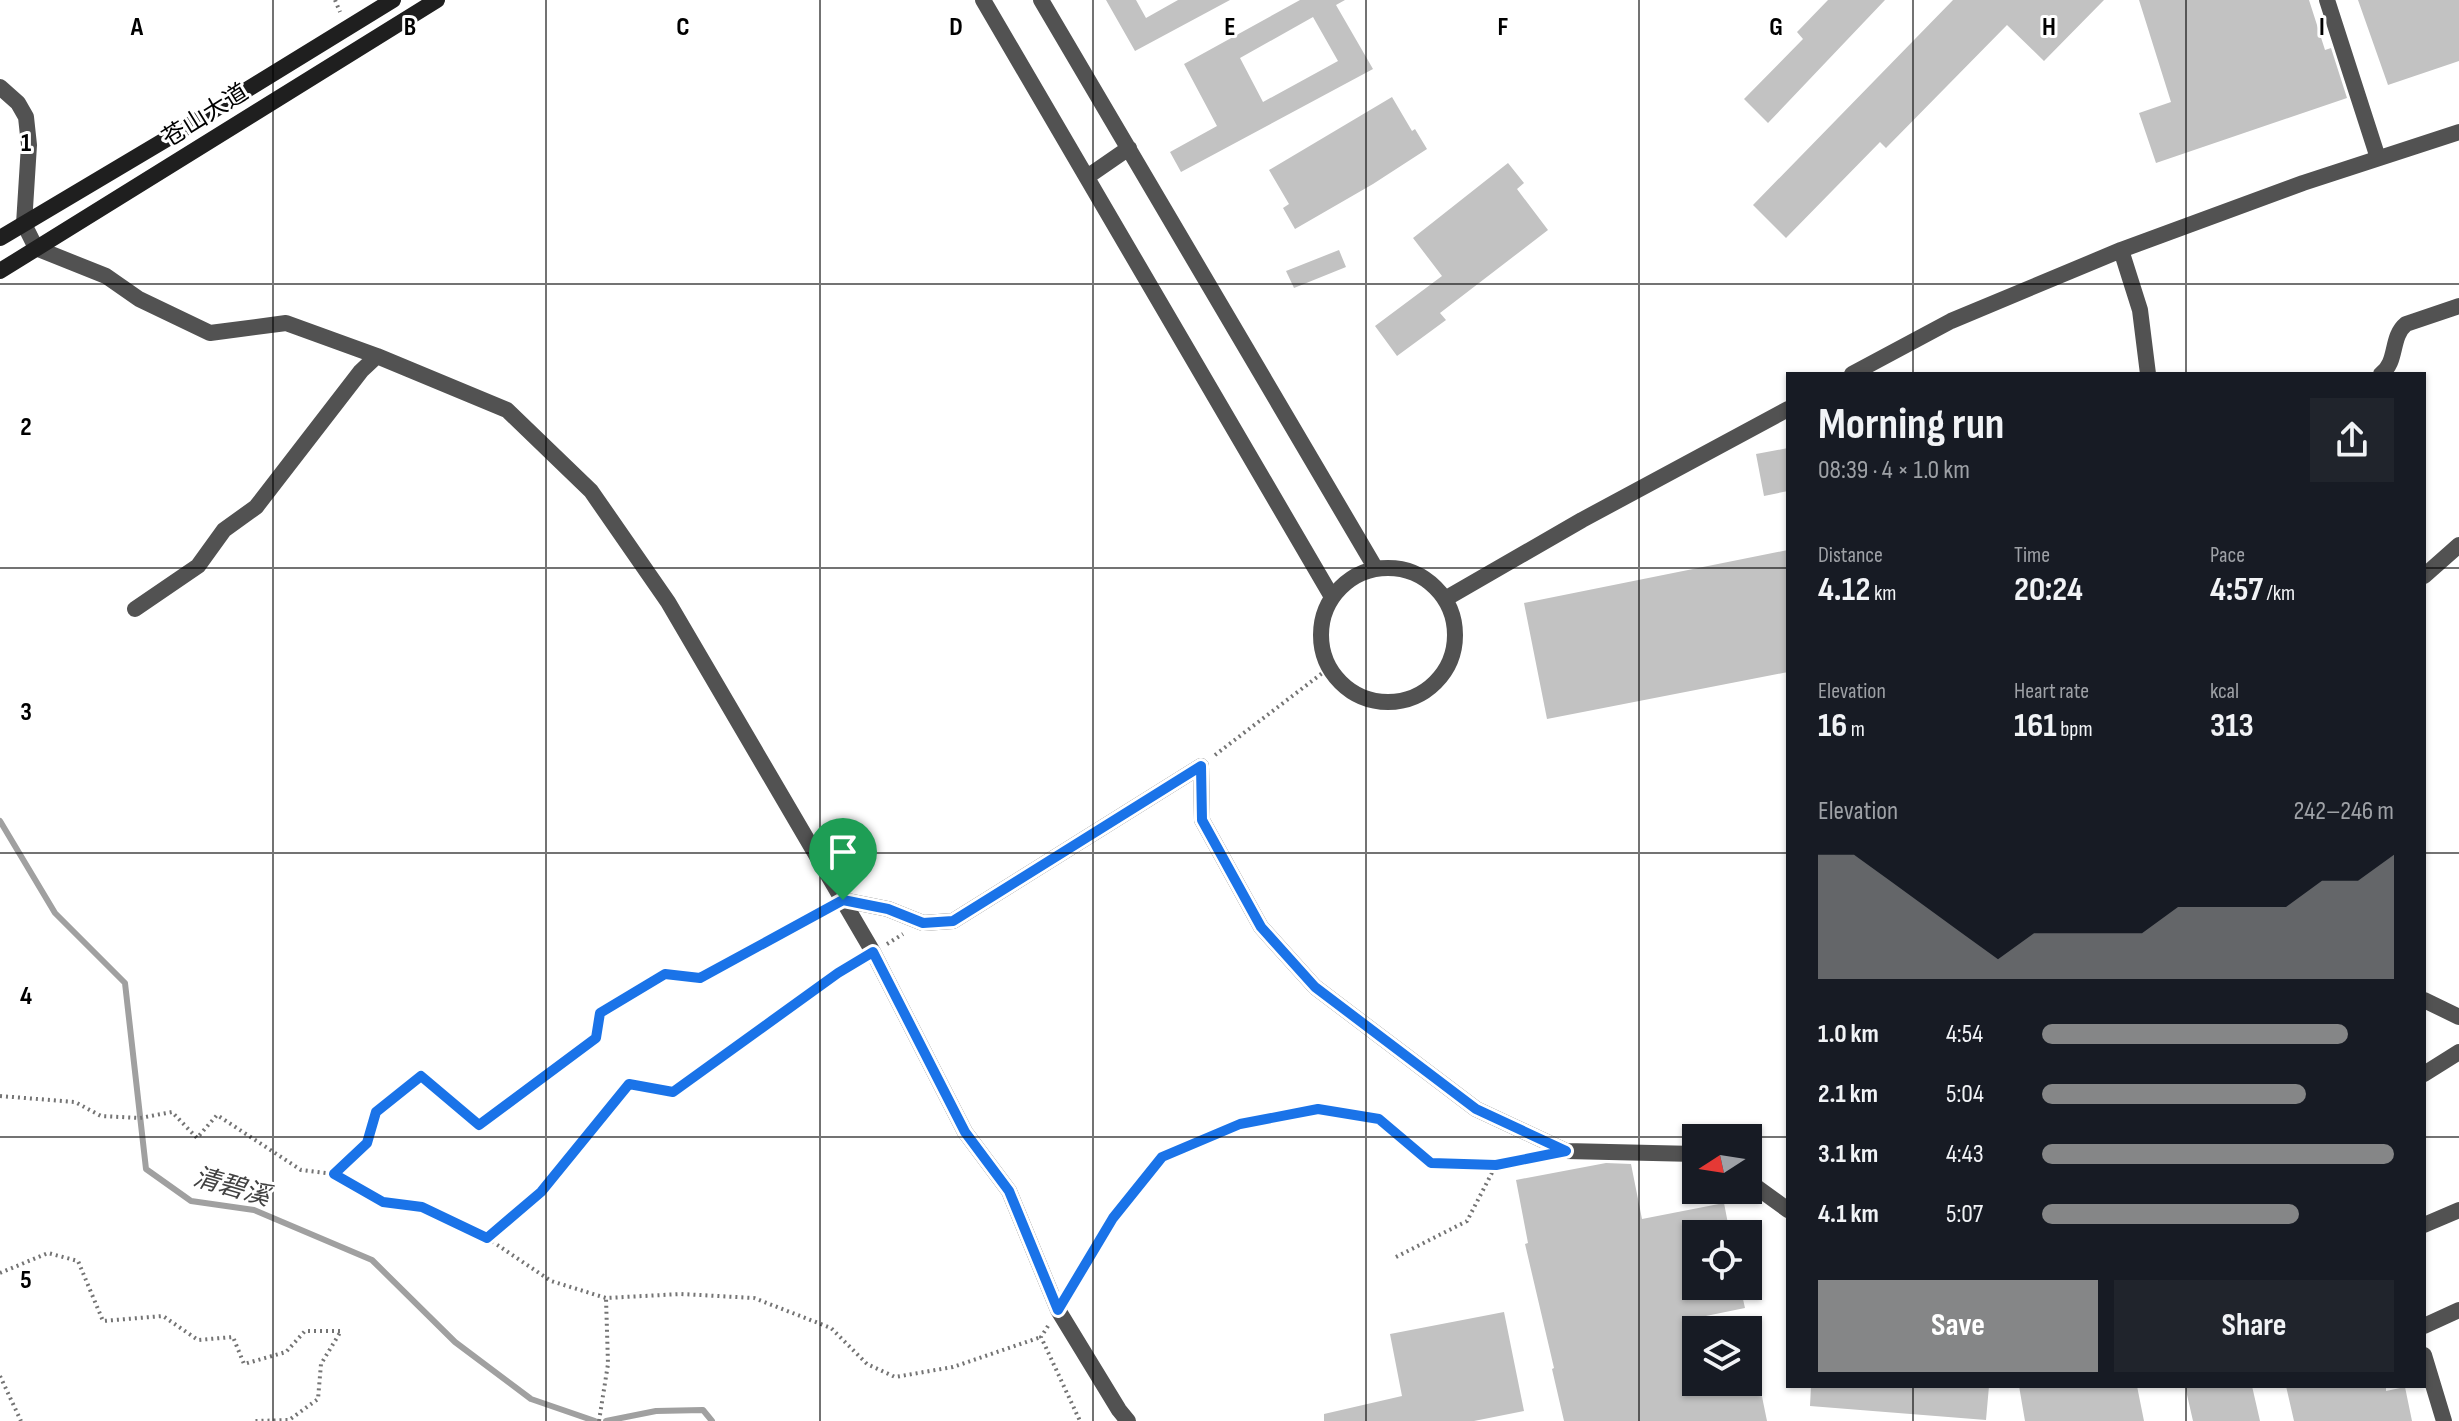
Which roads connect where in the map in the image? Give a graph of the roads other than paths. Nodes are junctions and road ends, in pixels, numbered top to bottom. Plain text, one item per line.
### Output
1 (393, 0) edge
2 (437, 0) edge
3 (983, 0) edge
4 (1041, 0) edge
5 (2327, 0) edge
6 (0, 87) edge
7 (2459, 132) edge
8 (1129, 148) junction
9 (2378, 158) junction
10 (1087, 177) junction
11 (24, 224) junction
12 (0, 238) edge
13 (36, 248) junction
14 (2121, 250) junction
15 (0, 271) edge
16 (2459, 306) edge
17 (377, 356) junction
18 (1856, 372) edge
19 (2148, 372) edge
20 (2384, 372) edge
21 (1786, 410) edge
22 (2459, 545) edge
23 (1376, 569) junction
24 (2426, 574) edge
25 (1332, 597) junction
26 (1445, 599) junction
27 (135, 609) dead end
28 (843, 900) junction
29 (2426, 1001) edge
30 (2459, 1017) edge
31 (2459, 1052) edge
32 (2426, 1073) edge
33 (1682, 1154) edge
34 (1762, 1191) edge
35 (1786, 1209) edge
36 (2459, 1210) edge
37 (2426, 1224) edge
38 (2459, 1310) edge
39 (2426, 1325) edge
40 (2426, 1361) edge
41 (2459, 1417) edge
42 (1128, 1421) edge
43 (2445, 1421) edge

1 - 11 main road, 苍山大道
2 - 13 main road, 苍山大道
3 - 10 street
4 - 8 street
5 - 9 street
6 - 11 street
7 - 9 street
8 - 10 street
8 - 23 street
9 - 14 street
10 - 25 street
11 - 12 main road, 苍山大道
11 - 13 street
13 - 15 main road, 苍山大道
13 - 17 street
14 - 18 street
14 - 19 street
16 - 20 street
17 - 27 street
17 - 28 street
21 - 26 street
22 - 24 street
23 - 25 street
23 - 26 street
25 - 26 street
28 - 33 street
28 - 42 street
29 - 30 street
31 - 32 street
34 - 35 street
36 - 37 street
38 - 39 street
40 - 43 street
41 - 43 street

